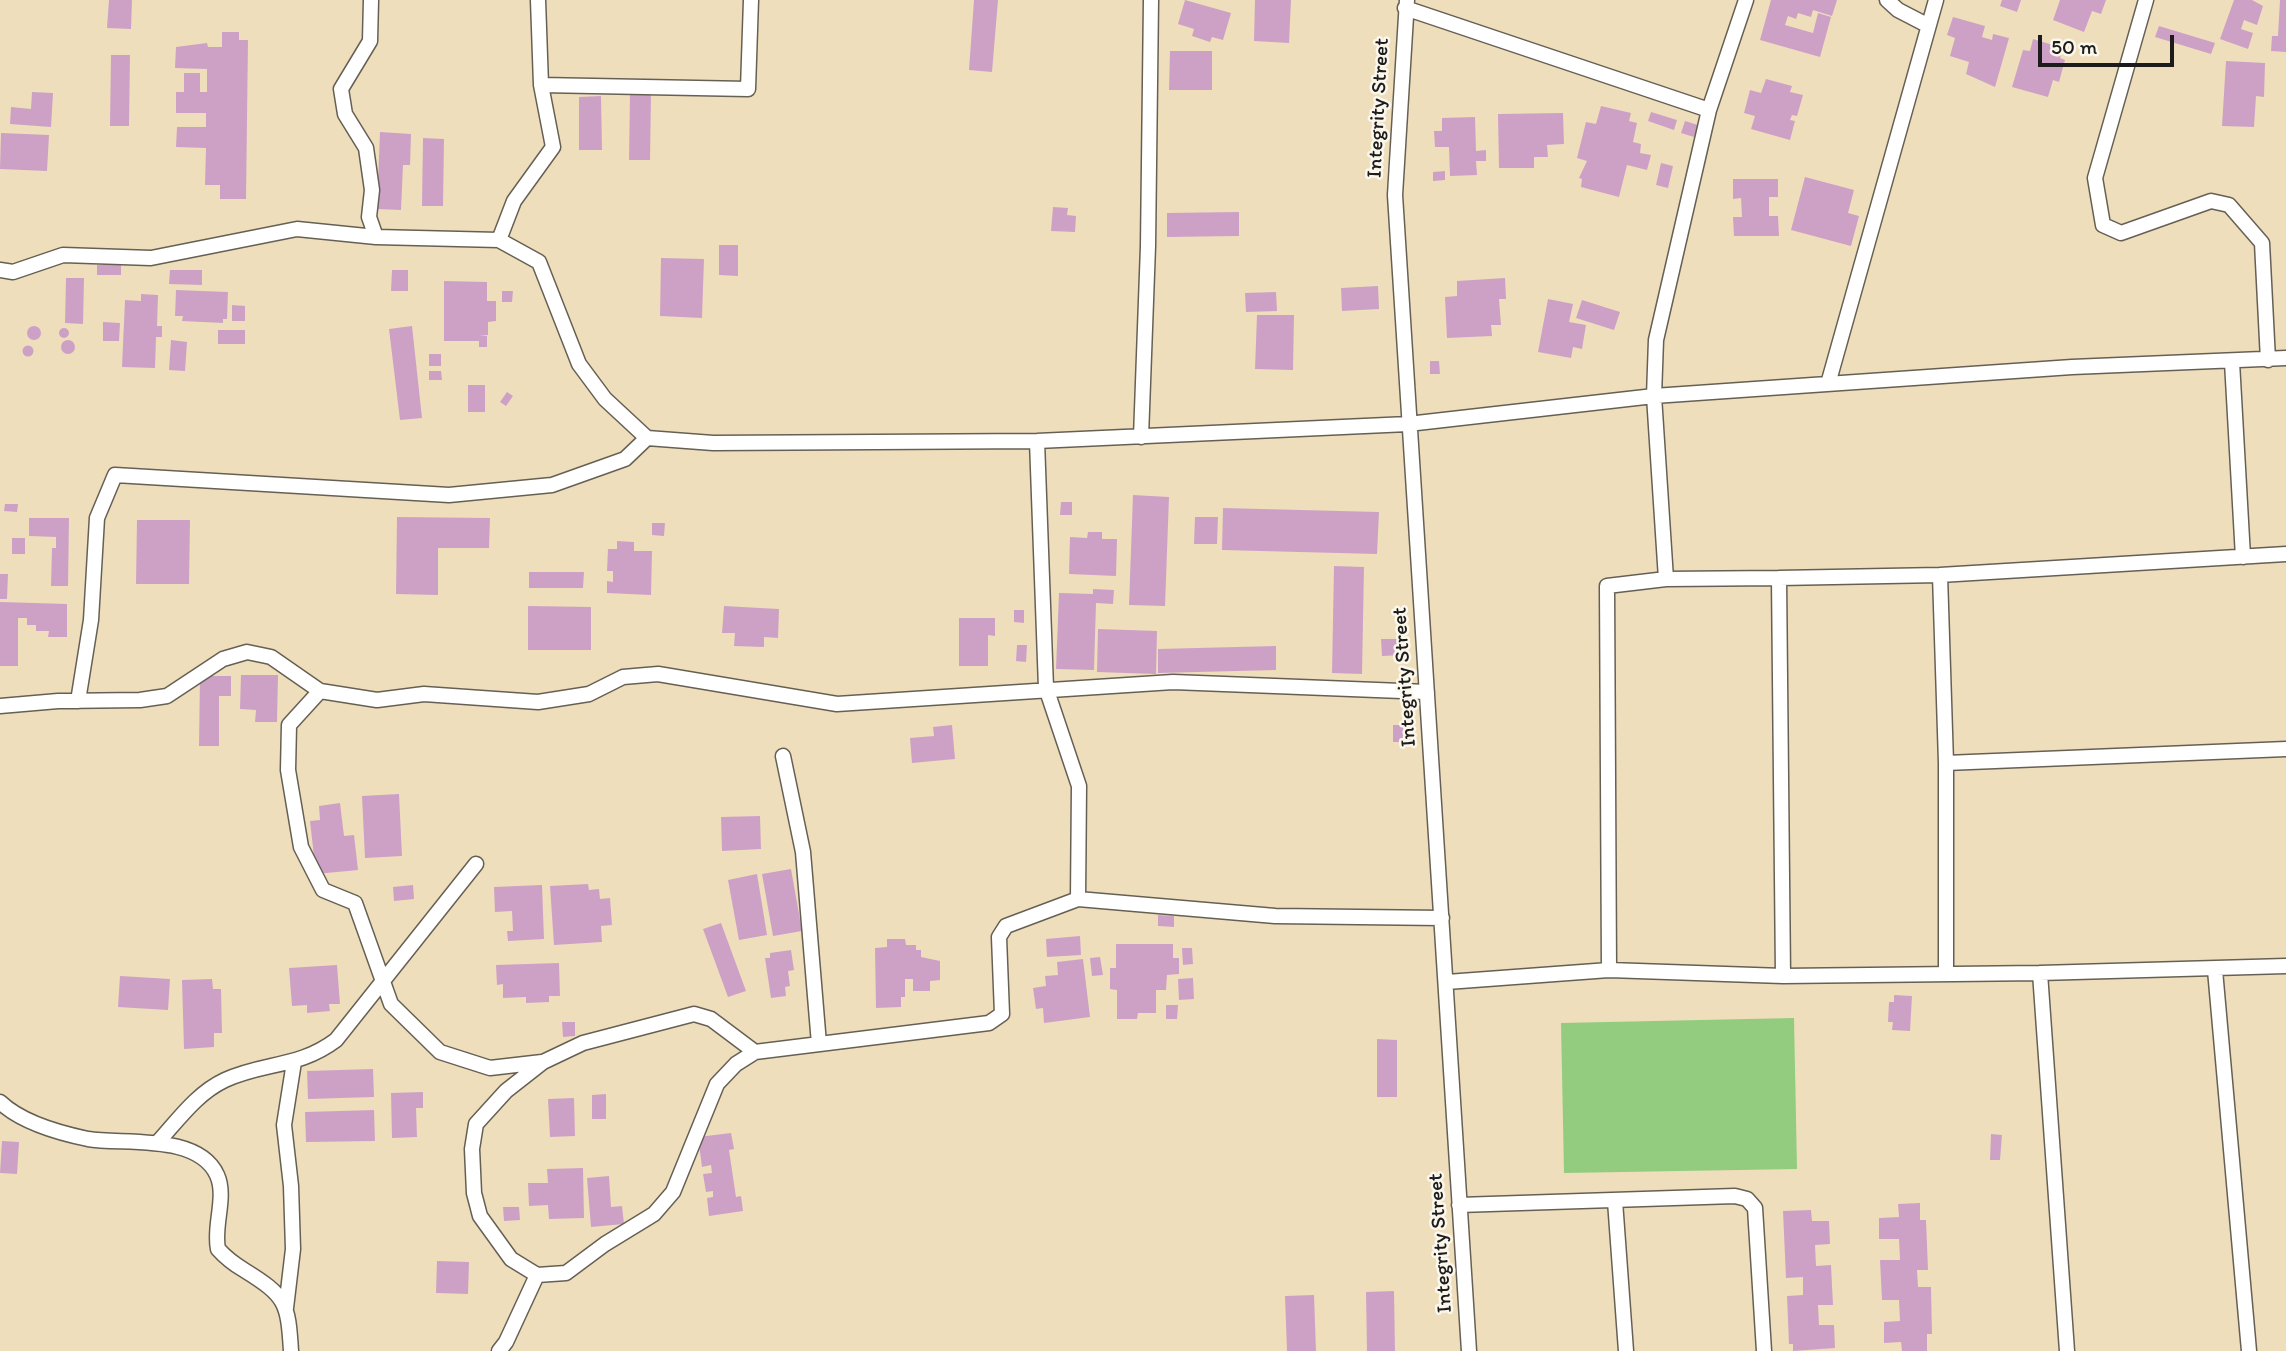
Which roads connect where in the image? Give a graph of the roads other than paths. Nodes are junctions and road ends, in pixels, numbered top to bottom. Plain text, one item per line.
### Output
1 (371, 0) edge
2 (538, 0) edge
3 (751, 0) edge
4 (1151, 0) edge
5 (1746, 0) edge
6 (1887, 0) edge
7 (1936, 0) edge
8 (2146, 0) edge
9 (1406, 4) edge
10 (1927, 24) junction
11 (541, 86) junction
12 (1709, 110) junction
13 (376, 237) junction
14 (499, 240) junction
15 (0, 270) edge
16 (2286, 358) edge
17 (2268, 360) junction
18 (2232, 362) junction
19 (1828, 384) junction
20 (1654, 396) junction
21 (1408, 424) junction
22 (1141, 437) junction
23 (647, 438) junction
24 (1037, 441) junction
25 (2286, 554) edge
26 (2243, 557) junction
27 (1940, 575) junction
28 (1666, 579) junction
29 (1779, 579) junction
30 (1046, 688) junction
31 (320, 691) junction
32 (1427, 692) junction
33 (78, 701) junction
34 (0, 706) edge
35 (2286, 749) edge
36 (783, 755) dead end
37 (1946, 762) junction
38 (476, 864) dead end
39 (1078, 899) junction
40 (1442, 918) junction
41 (2286, 966) edge
42 (1609, 970) junction
43 (2215, 970) junction
44 (1946, 974) junction
45 (2040, 974) junction
46 (1783, 975) junction
47 (383, 980) junction
48 (1447, 982) junction
49 (818, 1044) junction
50 (755, 1052) junction
51 (294, 1062) junction
52 (543, 1062) junction
53 (0, 1102) edge
54 (158, 1142) junction
55 (1615, 1201) junction
56 (1459, 1205) junction
57 (537, 1275) junction
58 (286, 1310) junction
59 (291, 1351) edge
60 (499, 1351) edge
61 (1469, 1351) edge
62 (1626, 1351) edge
63 (1764, 1351) edge
64 (2067, 1351) edge
65 (2249, 1351) edge

1 - 13 street
2 - 11 street
3 - 11 street
4 - 22 street
5 - 12 street
6 - 10 street
7 - 10 street
8 - 17 street
9 - 12 street
9 - 21 street, Integrity Street
10 - 19 street
11 - 14 street
12 - 20 street
13 - 14 street
13 - 15 street
14 - 23 street
16 - 17 street
17 - 18 street
18 - 19 street
18 - 26 street
19 - 20 street
20 - 21 street
20 - 28 street
21 - 22 street
21 - 32 street, Integrity Street
22 - 24 street
23 - 24 street
23 - 33 street
24 - 30 street
25 - 26 street
26 - 27 street
27 - 29 street
27 - 37 street
28 - 29 street
28 - 42 street
29 - 46 street
30 - 31 street
30 - 32 street
30 - 39 street
31 - 33 street
31 - 47 street
32 - 40 street, Integrity Street
33 - 34 street
35 - 37 street
36 - 49 street
37 - 44 street
38 - 47 street
39 - 40 street
39 - 49 street
40 - 48 street, Integrity Street
41 - 43 street
42 - 46 street
42 - 48 street
43 - 45 street
43 - 65 street
44 - 45 street
44 - 46 street
45 - 64 street
47 - 51 street
47 - 52 street
48 - 56 street, Integrity Street
49 - 50 street
50 - 52 street
50 - 57 street
51 - 54 street
51 - 58 street
52 - 57 street
53 - 54 street
54 - 58 street
55 - 56 street
55 - 62 street
55 - 63 street
56 - 61 street, Integrity Street
57 - 60 street
58 - 59 street

